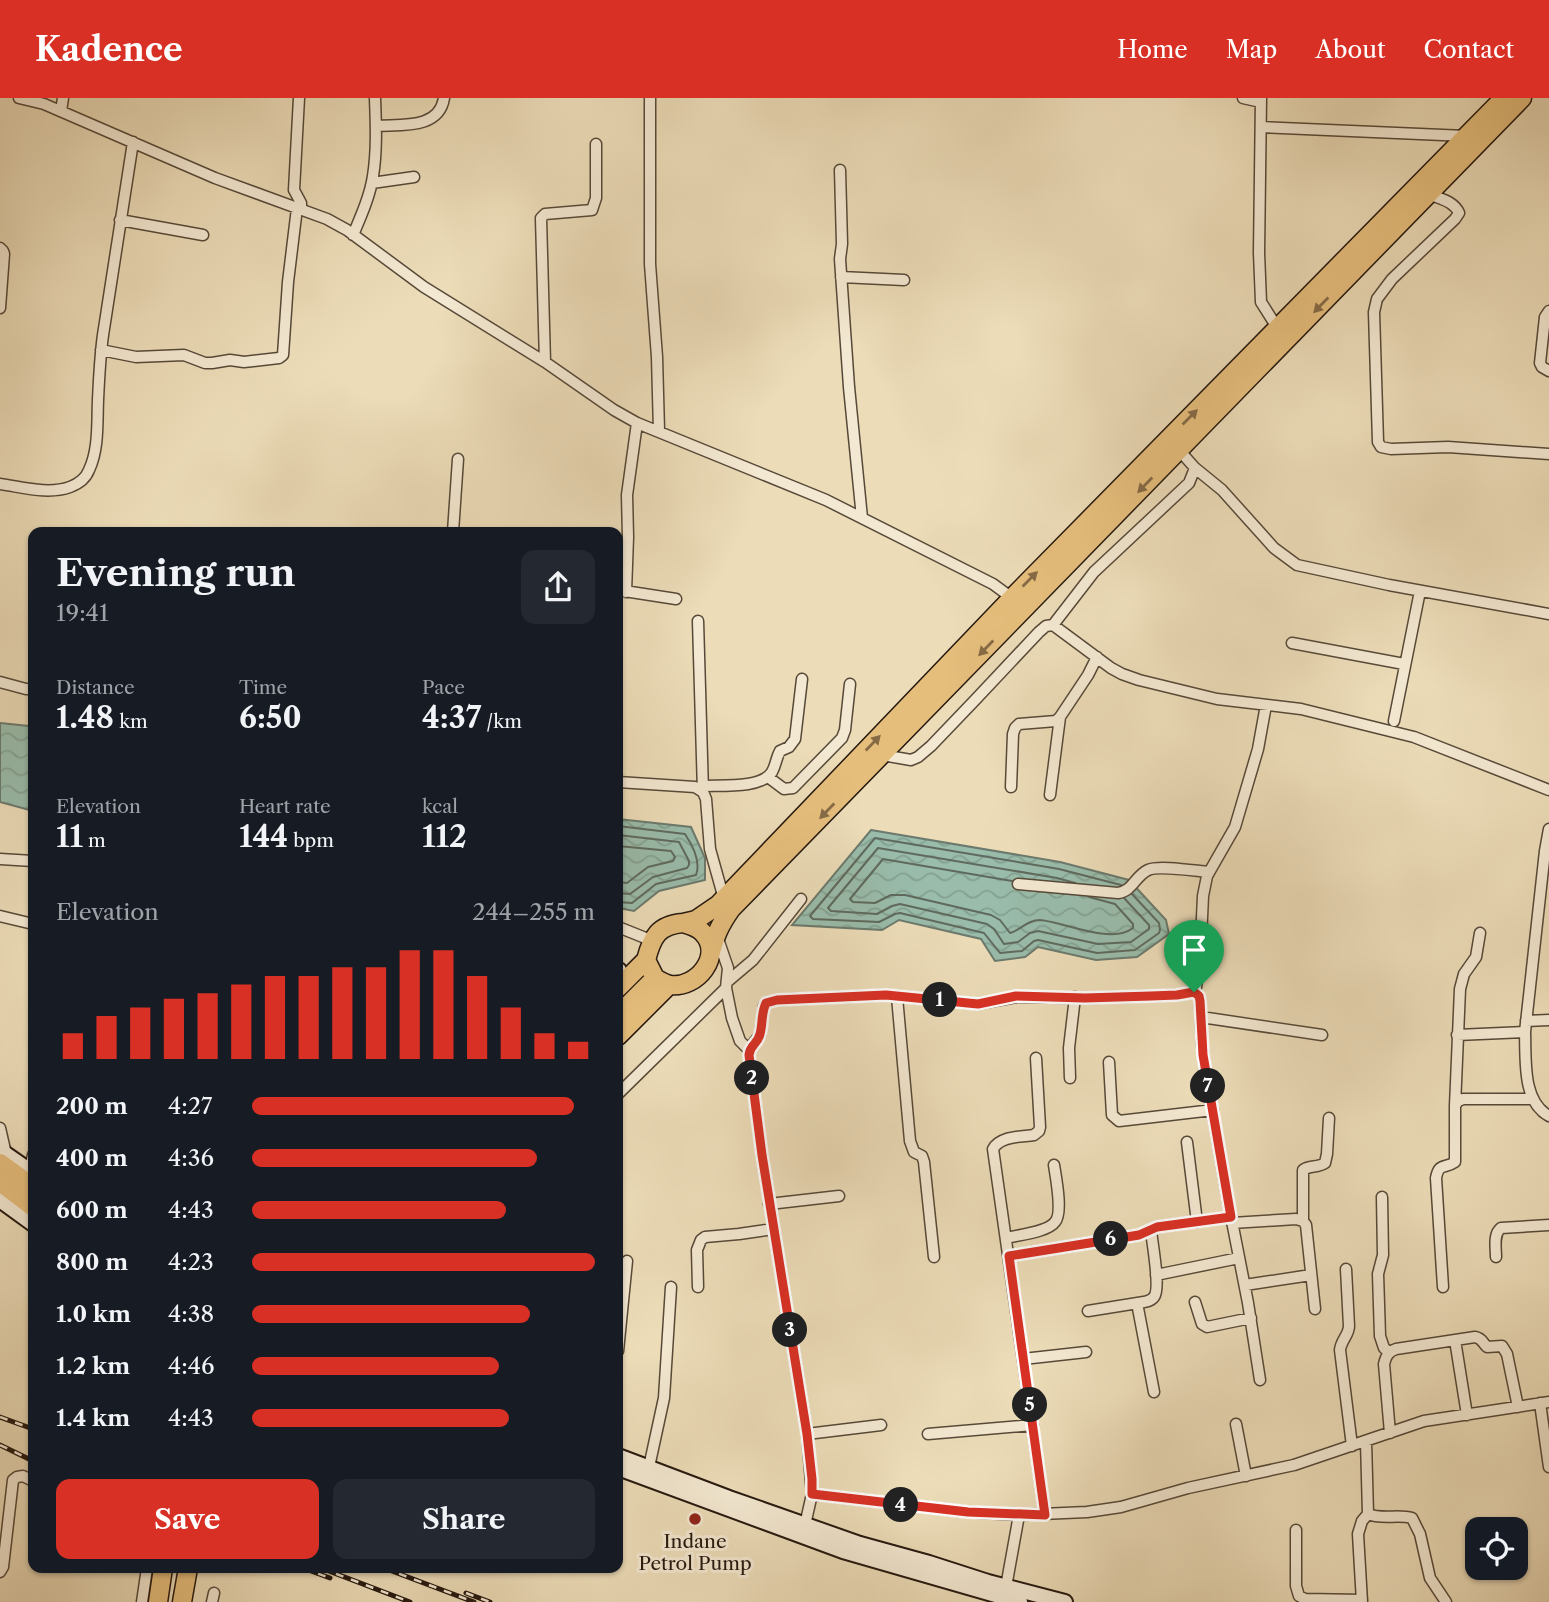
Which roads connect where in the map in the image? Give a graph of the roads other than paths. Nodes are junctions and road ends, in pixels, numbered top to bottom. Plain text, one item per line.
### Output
1 (19, 98) edge
2 (63, 98) edge
3 (299, 98) edge
4 (375, 98) edge
5 (444, 98) edge
6 (650, 98) edge
7 (1243, 98) edge
8 (1504, 98) edge
9 (1522, 98) edge
10 (1261, 100) edge
11 (61, 111) junction
12 (376, 126) junction
13 (1261, 127) junction
14 (1466, 136) junction
15 (133, 142) junction
16 (596, 144) dead end
17 (840, 170) dead end
18 (414, 177) dead end
19 (372, 183) junction
20 (1429, 194) junction
21 (299, 209) junction
22 (120, 220) junction
23 (353, 234) junction
24 (203, 235) dead end
25 (0, 247) edge
26 (841, 277) junction
27 (904, 279) dead end
28 (0, 308) edge
29 (1549, 311) edge
30 (1278, 329) junction
31 (101, 350) junction
32 (545, 362) junction
33 (1549, 371) edge
34 (637, 423) junction
35 (659, 431) junction
36 (1179, 450) junction
37 (1549, 454) edge
38 (458, 459) dead end
39 (1195, 468) junction
40 (0, 484) edge
41 (862, 518) junction
42 (453, 527) edge
43 (623, 582) edge
44 (623, 591) edge
45 (1420, 591) junction
46 (1012, 598) junction
47 (676, 599) dead end
48 (1549, 614) edge
49 (698, 621) dead end
50 (1053, 625) junction
51 (1292, 643) dead end
52 (1097, 657) junction
53 (1404, 664) junction
54 (802, 679) dead end
55 (0, 682) edge
56 (850, 684) dead end
57 (28, 689) edge
58 (1266, 705) junction
59 (1060, 718) junction
60 (1394, 721) dead end
61 (882, 755) junction
62 (768, 777) junction
63 (623, 782) edge
64 (1011, 786) dead end
65 (703, 789) junction
66 (1549, 790) edge
67 (1051, 795) dead end
68 (1549, 830) edge
69 (0, 859) edge
70 (28, 861) edge
71 (1209, 872) junction
72 (1018, 884) dead end
73 (724, 899) junction
74 (801, 899) dead end
75 (0, 916) edge
76 (1537, 918) junction
77 (1549, 919) edge
78 (28, 923) edge
79 (683, 923) junction
80 (623, 931) edge
81 (716, 933) junction
82 (1480, 933) dead end
83 (649, 950) junction
84 (710, 956) junction
85 (623, 966) edge
86 (623, 982) edge
87 (726, 985) junction
88 (661, 987) junction
89 (1194, 992) junction
90 (897, 997) junction
91 (1075, 997) junction
92 (623, 1011) edge
93 (1201, 1017) junction
94 (1549, 1020) edge
95 (1525, 1027) junction
96 (623, 1031) edge
97 (1322, 1035) dead end
98 (1457, 1035) junction
99 (623, 1042) edge
100 (749, 1050) junction
101 (1036, 1058) dead end
102 (1109, 1062) dead end
103 (1070, 1078) dead end
104 (623, 1089) edge
105 (1532, 1099) junction
106 (1455, 1106) junction
107 (1213, 1111) junction
108 (1549, 1116) edge
109 (1329, 1118) dead end
110 (0, 1128) edge
111 (1187, 1142) dead end
112 (2, 1156) edge
113 (1054, 1166) dead end
114 (28, 1174) edge
115 (0, 1182) edge
116 (839, 1196) dead end
117 (1382, 1198) dead end
118 (0, 1200) edge
119 (28, 1203) edge
120 (769, 1204) junction
121 (28, 1220) edge
122 (1232, 1220) junction
123 (1303, 1221) junction
124 (1197, 1222) junction
125 (1549, 1225) edge
126 (773, 1228) junction
127 (1151, 1230) junction
128 (1006, 1238) junction
129 (1009, 1256) junction
130 (934, 1257) dead end
131 (1496, 1257) dead end
132 (1239, 1258) junction
133 (627, 1261) dead end
134 (1346, 1269) dead end
135 (1156, 1275) junction
136 (1311, 1275) junction
137 (1245, 1285) junction
138 (671, 1287) dead end
139 (698, 1287) dead end
140 (1443, 1287) dead end
141 (623, 1301) edge
142 (1195, 1302) dead end
143 (1137, 1303) junction
144 (1315, 1309) dead end
145 (1088, 1311) dead end
146 (1251, 1318) junction
147 (1455, 1340) junction
148 (1086, 1352) dead end
149 (1389, 1352) junction
150 (1023, 1359) junction
151 (1260, 1380) dead end
152 (1154, 1392) dead end
153 (1545, 1402) edge
154 (1518, 1407) junction
155 (1467, 1415) junction
156 (1236, 1424) dead end
157 (881, 1425) dead end
158 (1033, 1425) junction
159 (1390, 1433) junction
160 (807, 1434) junction
161 (928, 1434) dead end
162 (1366, 1441) junction
163 (1352, 1446) junction
164 (623, 1457) edge
165 (1549, 1466) edge
166 (649, 1467) junction
167 (623, 1470) edge
168 (1246, 1476) junction
169 (28, 1478) edge
170 (812, 1494) junction
171 (727, 1503) junction
172 (1368, 1514) junction
173 (1019, 1515) junction
174 (1045, 1515) junction
175 (805, 1525) junction
176 (1296, 1530) dead end
177 (0, 1572) edge
178 (146, 1573) edge
179 (162, 1573) edge
180 (187, 1573) edge
181 (1006, 1587) junction
182 (1362, 1601) edge
183 (142, 1602) edge
184 (158, 1602) edge
185 (182, 1602) edge
186 (1020, 1602) edge
187 (1065, 1602) edge
188 (1446, 1602) edge

1 - 11 street
2 - 11 street
3 - 21 street
4 - 12 street
5 - 12 street
6 - 35 street
7 - 10 street
8 - 14 highway
9 - 20 highway
10 - 13 street
11 - 15 street
12 - 19 street
13 - 14 street
13 - 30 street
14 - 30 highway
15 - 21 street
15 - 22 street
16 - 32 street
17 - 26 street
18 - 19 street
19 - 23 street
20 -> 36 highway
20 - 37 street
21 - 23 street
21 - 31 street
22 - 24 street
22 - 31 street
23 - 32 street
25 - 28 street
26 - 27 street
26 - 41 street
29 - 33 street
46 -> 30 highway
31 - 40 street
32 - 34 street
34 - 35 street
34 - 43 street
35 - 41 street
36 - 39 street
36 -> 61 highway
38 - 42 street
39 - 45 street
39 - 50 street
41 - 46 street
44 - 47 street
45 - 48 street
45 - 53 street
73 -> 46 highway
49 - 65 street
50 - 52 street
50 - 61 street
51 - 53 street
52 - 58 street
52 - 59 street
53 - 60 street
54 - 62 street
55 - 57 street
56 - 62 street
58 - 66 street
58 - 71 street
59 - 64 street
59 - 67 street
61 -> 81 highway
62 - 65 street
63 - 65 street
65 - 73 street
68 - 76 street
69 - 70 street
71 - 72 street
71 - 89 street
73 - 79 highway
74 - 87 street
75 - 78 street
76 - 77 street
76 - 95 street
79 - 83 highway
79 - 84 highway
80 - 83 street
81 - 84 highway
81 - 87 street
82 - 98 street
83 - 85 highway
83 - 86 highway
83 - 88 highway
84 - 88 highway
87 - 100 street
87 - 104 street
88 - 92 highway
88 - 96 highway
88 - 99 main road
89 - 91 street
89 - 93 street
90 - 91 street
90 - 100 street
90 - 130 street
91 - 103 street
93 - 97 street
93 - 107 street
94 - 95 street
95 - 98 street
95 - 105 street
98 - 106 street
100 - 120 street
101 - 128 street
102 - 107 street
105 - 106 street
105 - 108 street
106 - 140 street
107 - 122 street
109 - 123 street
110 - 112 street
111 - 124 street
112 - 114 highway
113 - 128 street
115 - 119 highway
116 - 120 street
117 - 149 street
118 - 121 main road
120 - 126 street
122 - 123 street
122 - 124 street
122 - 132 street
123 - 136 street
124 - 127 street
125 - 131 street
126 - 139 street
126 - 160 street
127 - 129 street
127 - 135 street
128 - 129 street
129 - 150 street
132 - 135 street
132 - 137 street
133 - 141 street
134 - 163 street
135 - 143 street
136 - 137 street
136 - 144 street
137 - 146 street
138 - 166 street
142 - 146 street
143 - 145 street
143 - 152 street
146 - 151 street
147 - 149 street
147 - 154 street
147 - 155 street
148 - 150 street
149 - 159 street
150 - 158 street
153 - 154 street
153 - 165 street
154 - 155 street
155 - 159 street
156 - 168 street
157 - 160 street
158 - 161 street
158 - 174 street
159 - 162 street
160 - 170 street
162 - 163 street
162 - 172 street
163 - 168 street
164 - 166 main road
166 - 171 main road
167 - 171 main road
168 - 174 street
169 - 177 street
170 - 173 street
170 - 175 street
171 - 175 main road
171 - 186 main road
172 - 182 street
172 - 188 street
173 - 174 street
173 - 181 street
175 - 181 main road
176 - 182 street
178 - 183 street
179 - 184 highway
180 - 185 highway
181 - 187 main road

